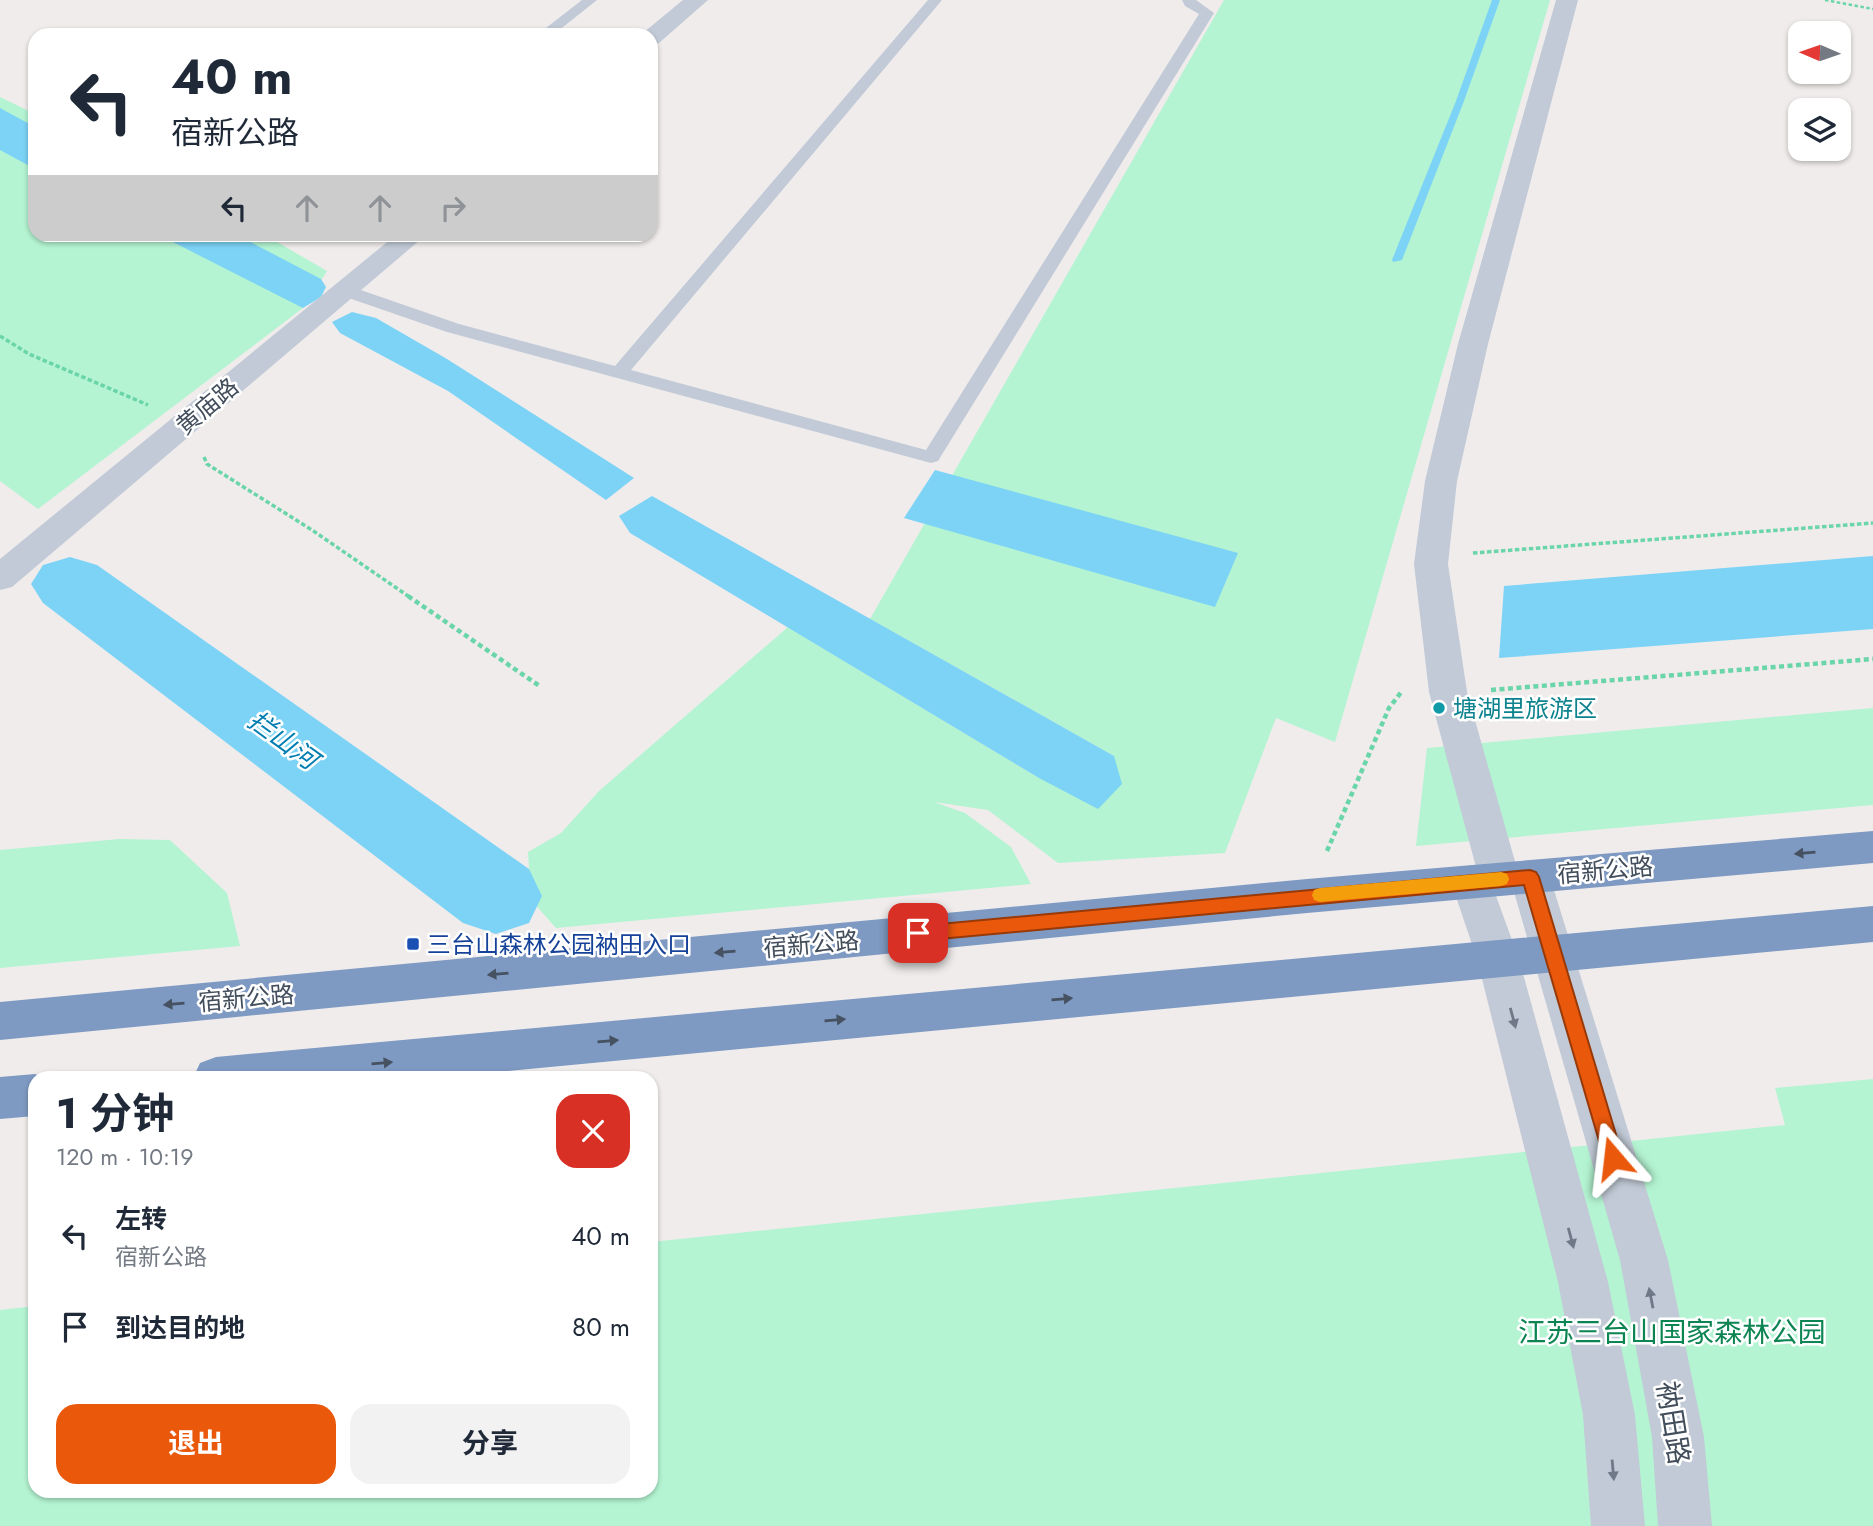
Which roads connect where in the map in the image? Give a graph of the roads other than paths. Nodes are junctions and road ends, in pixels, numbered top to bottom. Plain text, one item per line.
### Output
1 (590, 0) edge
2 (697, 0) edge
3 (935, 0) edge
4 (1189, 0) edge
5 (1567, 0) edge
6 (553, 28) edge
7 (658, 32) edge
8 (404, 242) edge
9 (346, 291) junction
10 (620, 372) junction
11 (0, 578) edge
12 (1873, 847) edge
13 (1500, 880) junction
14 (1873, 923) edge
15 (1552, 953) junction
16 (1498, 959) junction
17 (0, 1021) edge
18 (291, 1071) edge
19 (28, 1096) edge
20 (0, 1098) edge
21 (1618, 1526) edge
22 (1685, 1526) edge

1 - 6 lane
2 - 7 street
3 - 10 lane
4 - 10 lane
5 - 13 street
8 - 9 street, 黄庙路
9 - 10 lane
9 - 11 street, 黄庙路
12 -> 13 highway, 宿新公路
13 - 15 street, 衲田路
13 - 16 street
13 -> 17 highway, 宿新公路
14 - 15 highway
15 - 16 highway
22 -> 15 street, 衲田路
18 -> 16 highway
16 -> 21 street
19 - 20 highway

